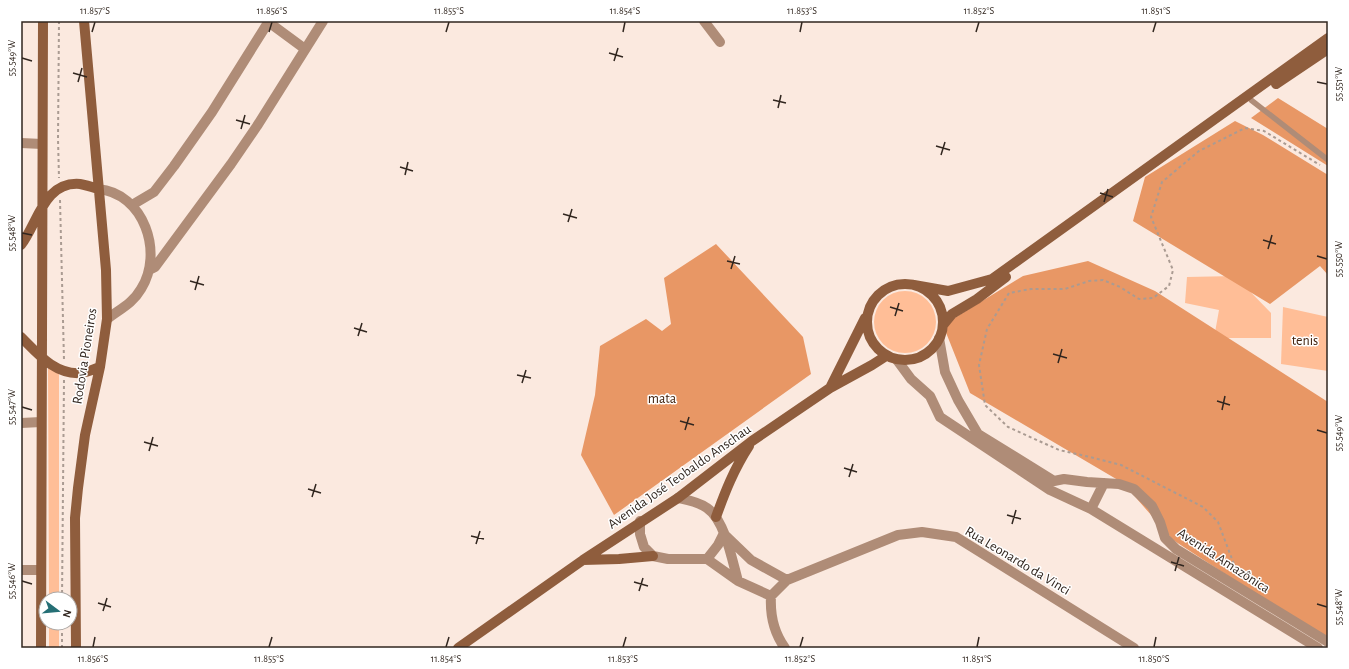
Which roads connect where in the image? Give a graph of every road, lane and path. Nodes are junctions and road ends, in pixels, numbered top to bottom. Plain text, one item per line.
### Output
1 (43, 21) edge
2 (59, 21) edge
3 (84, 21) edge
4 (323, 21) edge
5 (704, 21) edge
6 (268, 22) edge
7 (1328, 38) edge
8 (720, 42) dead end
9 (305, 49) junction
10 (1328, 49) edge
11 (1251, 100) junction
12 (21, 143) edge
13 (42, 144) junction
14 (1328, 160) edge
15 (1322, 166) dead end
16 (59, 188) junction
17 (98, 189) junction
18 (132, 205) junction
19 (42, 206) junction
20 (21, 245) edge
21 (149, 270) junction
22 (914, 285) junction
23 (867, 315) junction
24 (107, 319) junction
25 (943, 325) junction
26 (21, 337) edge
27 (939, 338) junction
28 (886, 356) junction
29 (42, 359) junction
30 (898, 360) junction
31 (100, 368) junction
32 (64, 372) junction
33 (830, 388) junction
34 (41, 422) junction
35 (21, 424) edge
36 (752, 441) junction
37 (1104, 483) junction
38 (1052, 485) junction
39 (678, 498) junction
40 (1091, 509) junction
41 (716, 517) junction
42 (640, 521) junction
43 (724, 533) junction
44 (1173, 553) junction
45 (653, 556) junction
46 (707, 559) junction
47 (583, 560) junction
48 (21, 570) edge
49 (41, 570) junction
50 (787, 580) junction
51 (738, 581) junction
52 (1244, 589) junction
53 (62, 591) edge
54 (771, 596) junction
55 (62, 631) edge
56 (474, 637) junction
57 (1328, 642) edge
58 (41, 648) edge
59 (62, 648) edge
60 (76, 648) edge
61 (458, 648) edge
62 (469, 648) edge
63 (785, 648) edge
64 (1134, 648) edge
65 (1318, 648) edge

1 - 13 street
2 - 16 path
3 - 17 street, Rodovia Pioneiros
4 - 9 street
5 - 8 street
6 - 9 street
6 - 18 street
7 - 22 street
9 - 21 street
10 - 11 street
11 - 14 lane
11 - 25 street
12 - 13 street
13 - 19 street
15 - 52 path
16 - 17 street
16 - 19 street
16 - 32 path
17 - 18 street
17 - 24 street, Rodovia Pioneiros
18 - 21 street
19 - 20 street
19 - 29 street
21 - 24 street
22 - 23 street
22 - 25 street
23 - 28 street
23 - 33 street, Avenida José Teobaldo Anschau
24 - 31 street, Rodovia Pioneiros
25 - 27 street
26 - 29 street
27 - 30 street
27 - 38 street, Avenida Amazônica
28 - 30 street
28 - 33 street
29 - 32 street
29 - 34 street
30 - 38 street, Avenida Amazônica
31 - 32 street
31 - 60 street, Rodovia Pioneiros
32 - 53 path
33 - 36 street, Avenida José Teobaldo Anschau
34 - 35 street
34 - 49 street
36 - 39 street, Avenida José Teobaldo Anschau
36 - 41 street
37 - 38 street, Avenida Amazônica
37 - 40 street
37 - 44 street, Avenida Amazônica
38 - 40 street, Avenida Amazônica
39 - 41 street
39 - 42 street, Avenida José Teobaldo Anschau
40 - 44 street, Avenida Amazônica
41 - 43 street
42 - 45 street
42 - 47 street, Avenida José Teobaldo Anschau
43 - 46 street
43 - 50 street
43 - 51 street
44 - 52 street, Avenida Amazônica
44 - 65 street, Avenida Amazônica
45 - 46 street
45 - 47 street
46 - 51 street
47 - 56 street, Avenida José Teobaldo Anschau
48 - 49 street
49 - 58 street
50 - 54 street, Rua Leonardo da Vinci
50 - 64 street, Rua Leonardo da Vinci
51 - 54 street
52 - 57 street, Avenida Amazônica
54 - 63 street
55 - 59 path
56 - 61 street, Avenida José Teobaldo Anschau
56 - 62 street

